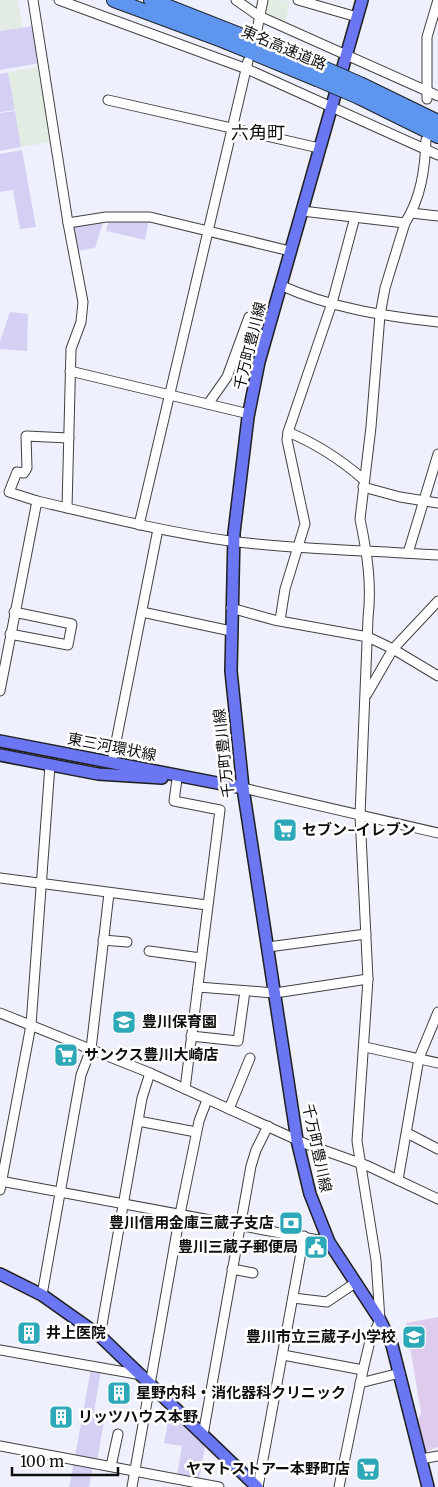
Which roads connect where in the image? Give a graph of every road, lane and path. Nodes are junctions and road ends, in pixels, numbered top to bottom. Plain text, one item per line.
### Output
1 (32, 0) edge
2 (59, 0) edge
3 (114, 0) edge
4 (151, 0) edge
5 (236, 0) edge
6 (263, 0) edge
7 (298, 0) edge
8 (362, 0) edge
9 (438, 0) edge
10 (259, 16) junction
11 (357, 17) junction
12 (257, 30) dead end
13 (346, 54) junction
14 (247, 65) junction
15 (319, 73) junction
16 (427, 89) junction
17 (360, 91) junction
18 (438, 96) edge
19 (427, 99) dead end
20 (108, 100) dead end
21 (331, 108) junction
22 (438, 122) edge
23 (233, 129) junction
24 (430, 142) edge
25 (319, 148) junction
26 (438, 155) edge
27 (302, 210) junction
28 (411, 213) junction
29 (438, 216) edge
30 (354, 217) junction
31 (68, 223) junction
32 (405, 223) junction
33 (210, 230) junction
34 (290, 251) junction
35 (280, 286) junction
36 (332, 303) junction
37 (380, 315) junction
38 (249, 317) dead end
39 (438, 322) edge
40 (70, 371) junction
41 (172, 395) junction
42 (208, 404) junction
43 (249, 414) junction
44 (288, 432) junction
45 (69, 438) junction
46 (438, 454) edge
47 (363, 483) junction
48 (37, 501) junction
49 (424, 501) junction
50 (438, 503) edge
51 (67, 508) junction
52 (139, 525) junction
53 (158, 529) junction
54 (233, 541) junction
55 (299, 548) junction
56 (367, 552) junction
57 (408, 553) junction
58 (438, 555) edge
59 (438, 601) edge
60 (231, 608) junction
61 (14, 612) junction
62 (142, 612) junction
63 (280, 620) junction
64 (231, 631) junction
65 (10, 634) junction
66 (368, 637) junction
67 (393, 649) junction
68 (438, 676) edge
69 (0, 691) edge
70 (366, 696) junction
71 (0, 741) edge
72 (0, 755) edge
73 (112, 762) junction
74 (50, 765) junction
75 (177, 779) junction
76 (218, 783) junction
77 (243, 788) junction
78 (360, 815) junction
79 (438, 833) edge
80 (0, 878) edge
81 (42, 885) junction
82 (109, 893) junction
83 (208, 905) junction
84 (366, 934) junction
85 (103, 940) junction
86 (127, 942) dead end
87 (268, 947) junction
88 (149, 951) dead end
89 (201, 958) junction
90 (368, 979) junction
91 (198, 987) junction
92 (245, 991) junction
93 (275, 993) junction
94 (438, 1012) edge
95 (0, 1013) edge
96 (31, 1025) junction
97 (191, 1036) junction
98 (365, 1047) junction
99 (91, 1049) junction
100 (250, 1058) dead end
101 (419, 1058) junction
102 (438, 1063) edge
103 (150, 1074) junction
104 (185, 1089) junction
105 (207, 1100) junction
106 (229, 1109) junction
107 (138, 1121) junction
108 (268, 1126) junction
109 (196, 1132) junction
110 (406, 1133) junction
111 (297, 1140) junction
112 (438, 1149) edge
113 (360, 1163) junction
114 (398, 1180) junction
115 (1, 1184) edge
116 (59, 1192) junction
117 (438, 1199) edge
118 (124, 1204) junction
119 (180, 1214) junction
120 (240, 1225) junction
121 (304, 1236) junction
122 (329, 1242) junction
123 (232, 1269) junction
124 (253, 1273) dead end
125 (0, 1274) edge
126 (355, 1283) junction
127 (42, 1295) junction
128 (293, 1298) junction
129 (380, 1320) junction
130 (100, 1336) junction
131 (0, 1350) edge
132 (283, 1355) junction
133 (363, 1370) junction
134 (400, 1372) junction
135 (142, 1375) junction
136 (360, 1383) junction
137 (152, 1384) junction
138 (118, 1434) dead end
139 (203, 1435) junction
140 (0, 1446) edge
141 (438, 1456) edge
142 (422, 1459) junction
143 (111, 1466) junction
144 (135, 1471) junction
145 (132, 1487) edge
146 (219, 1487) edge
147 (258, 1487) edge
148 (339, 1487) edge
149 (428, 1487) edge

1 - 31 street
2 - 14 street
3 - 15 highway, 東名高速道路
4 - 15 highway, 東名高速道路
5 - 10 street
6 - 10 street
7 - 11 street
8 - 11 main road, 千万町豊川線
9 - 16 street
10 - 12 street
10 - 13 street
11 - 13 main road, 千万町豊川線
13 - 16 street
13 - 21 main road, 千万町豊川線
14 - 21 street
14 - 23 street
15 - 17 highway, 東名高速道路, bridge
16 - 18 street
16 - 19 street
17 - 22 highway, 東名高速道路
17 - 24 highway, 東名高速道路
20 - 23 street
21 - 24 street
21 - 25 main road, 千万町豊川線
23 - 25 street
23 - 33 street
24 - 26 street
24 - 28 street
25 - 27 main road, 千万町豊川線
27 - 30 street
27 - 34 main road, 千万町豊川線
28 - 29 street
28 - 32 street
30 - 32 street
30 - 36 street
31 - 33 street
31 - 40 street
32 - 37 street
33 - 34 street
33 - 41 street
34 - 35 main road, 千万町豊川線
35 - 36 street
35 - 43 main road, 千万町豊川線
36 - 37 street
36 - 44 street
37 - 39 street
37 - 47 street
38 - 42 street
40 - 41 street
40 - 45 street
41 - 42 street
41 - 52 street
42 - 43 street
43 - 54 main road, 千万町豊川線
44 - 47 street
44 - 55 street
45 - 48 street
45 - 51 street
46 - 49 street
47 - 49 street
47 - 56 street
48 - 51 street
48 - 61 street
49 - 50 street
49 - 57 street
51 - 52 street
52 - 53 street
53 - 54 street
53 - 62 street
54 - 55 street
54 - 60 main road, 千万町豊川線
55 - 56 street
55 - 63 street
56 - 57 street
56 - 66 street
57 - 58 street
59 - 67 street
60 - 63 street
60 - 64 main road, 千万町豊川線
61 - 65 street
61 - 65 street
62 - 64 street
62 - 73 street
63 - 66 street
64 - 77 main road, 千万町豊川線
65 - 69 street
66 - 67 street
66 - 70 street
67 - 68 street
67 - 70 street
70 - 78 street
71 - 73 main road, 東三河環状線
72 - 74 main road, 東三河環状線
73 - 76 main road, 東三河環状線
74 - 75 main road, 東三河環状線
74 - 81 street
75 - 76 main road, 東三河環状線
75 - 83 street
76 - 77 main road, 東三河環状線
77 - 78 street
77 - 87 main road, 千万町豊川線
78 - 79 street
78 - 84 street
80 - 81 street
81 - 82 street
81 - 96 street
82 - 83 street
82 - 85 street
83 - 89 street
84 - 87 street
84 - 90 street
85 - 86 street
85 - 99 street
87 - 93 main road, 千万町豊川線
88 - 89 street
89 - 91 street
90 - 93 street
90 - 98 street
91 - 92 street
91 - 97 street
92 - 93 street
92 - 97 street
93 - 111 main road, 千万町豊川線
94 - 101 street
95 - 96 street
96 - 99 street
96 - 115 street
97 - 104 street
98 - 101 street
98 - 113 street
99 - 103 street
99 - 116 street
100 - 106 street
101 - 102 street
101 - 110 street
103 - 104 street
103 - 107 street
104 - 105 street
105 - 106 street
105 - 109 street
106 - 108 street
107 - 109 street
107 - 118 street
108 - 111 street
108 - 120 street
109 - 119 street
110 - 112 street
110 - 114 street
111 - 113 street
111 - 122 main road, 千万町豊川線
113 - 114 street
113 - 129 street
114 - 117 street
115 - 116 street
116 - 118 street
116 - 127 street
118 - 119 street
118 - 130 street
119 - 120 street
119 - 137 street
120 - 121 street
120 - 123 street
121 - 122 street
121 - 128 street
122 - 126 main road, 千万町豊川線
123 - 124 street
123 - 139 street
125 - 127 main road
126 - 128 street
126 - 129 main road, 千万町豊川線
127 - 130 main road
128 - 132 street
129 - 133 street
129 - 134 main road, 千万町豊川線
130 - 135 main road
131 - 135 street
132 - 133 street
132 - 147 street
133 - 136 street
134 - 136 street
134 - 142 main road, 千万町豊川線
135 - 137 main road
136 - 148 street
137 - 139 main road
137 - 144 street
138 - 143 street
139 - 147 main road
140 - 143 street
141 - 142 street
142 - 149 main road, 千万町豊川線
143 - 144 street
144 - 145 street
144 - 146 street

